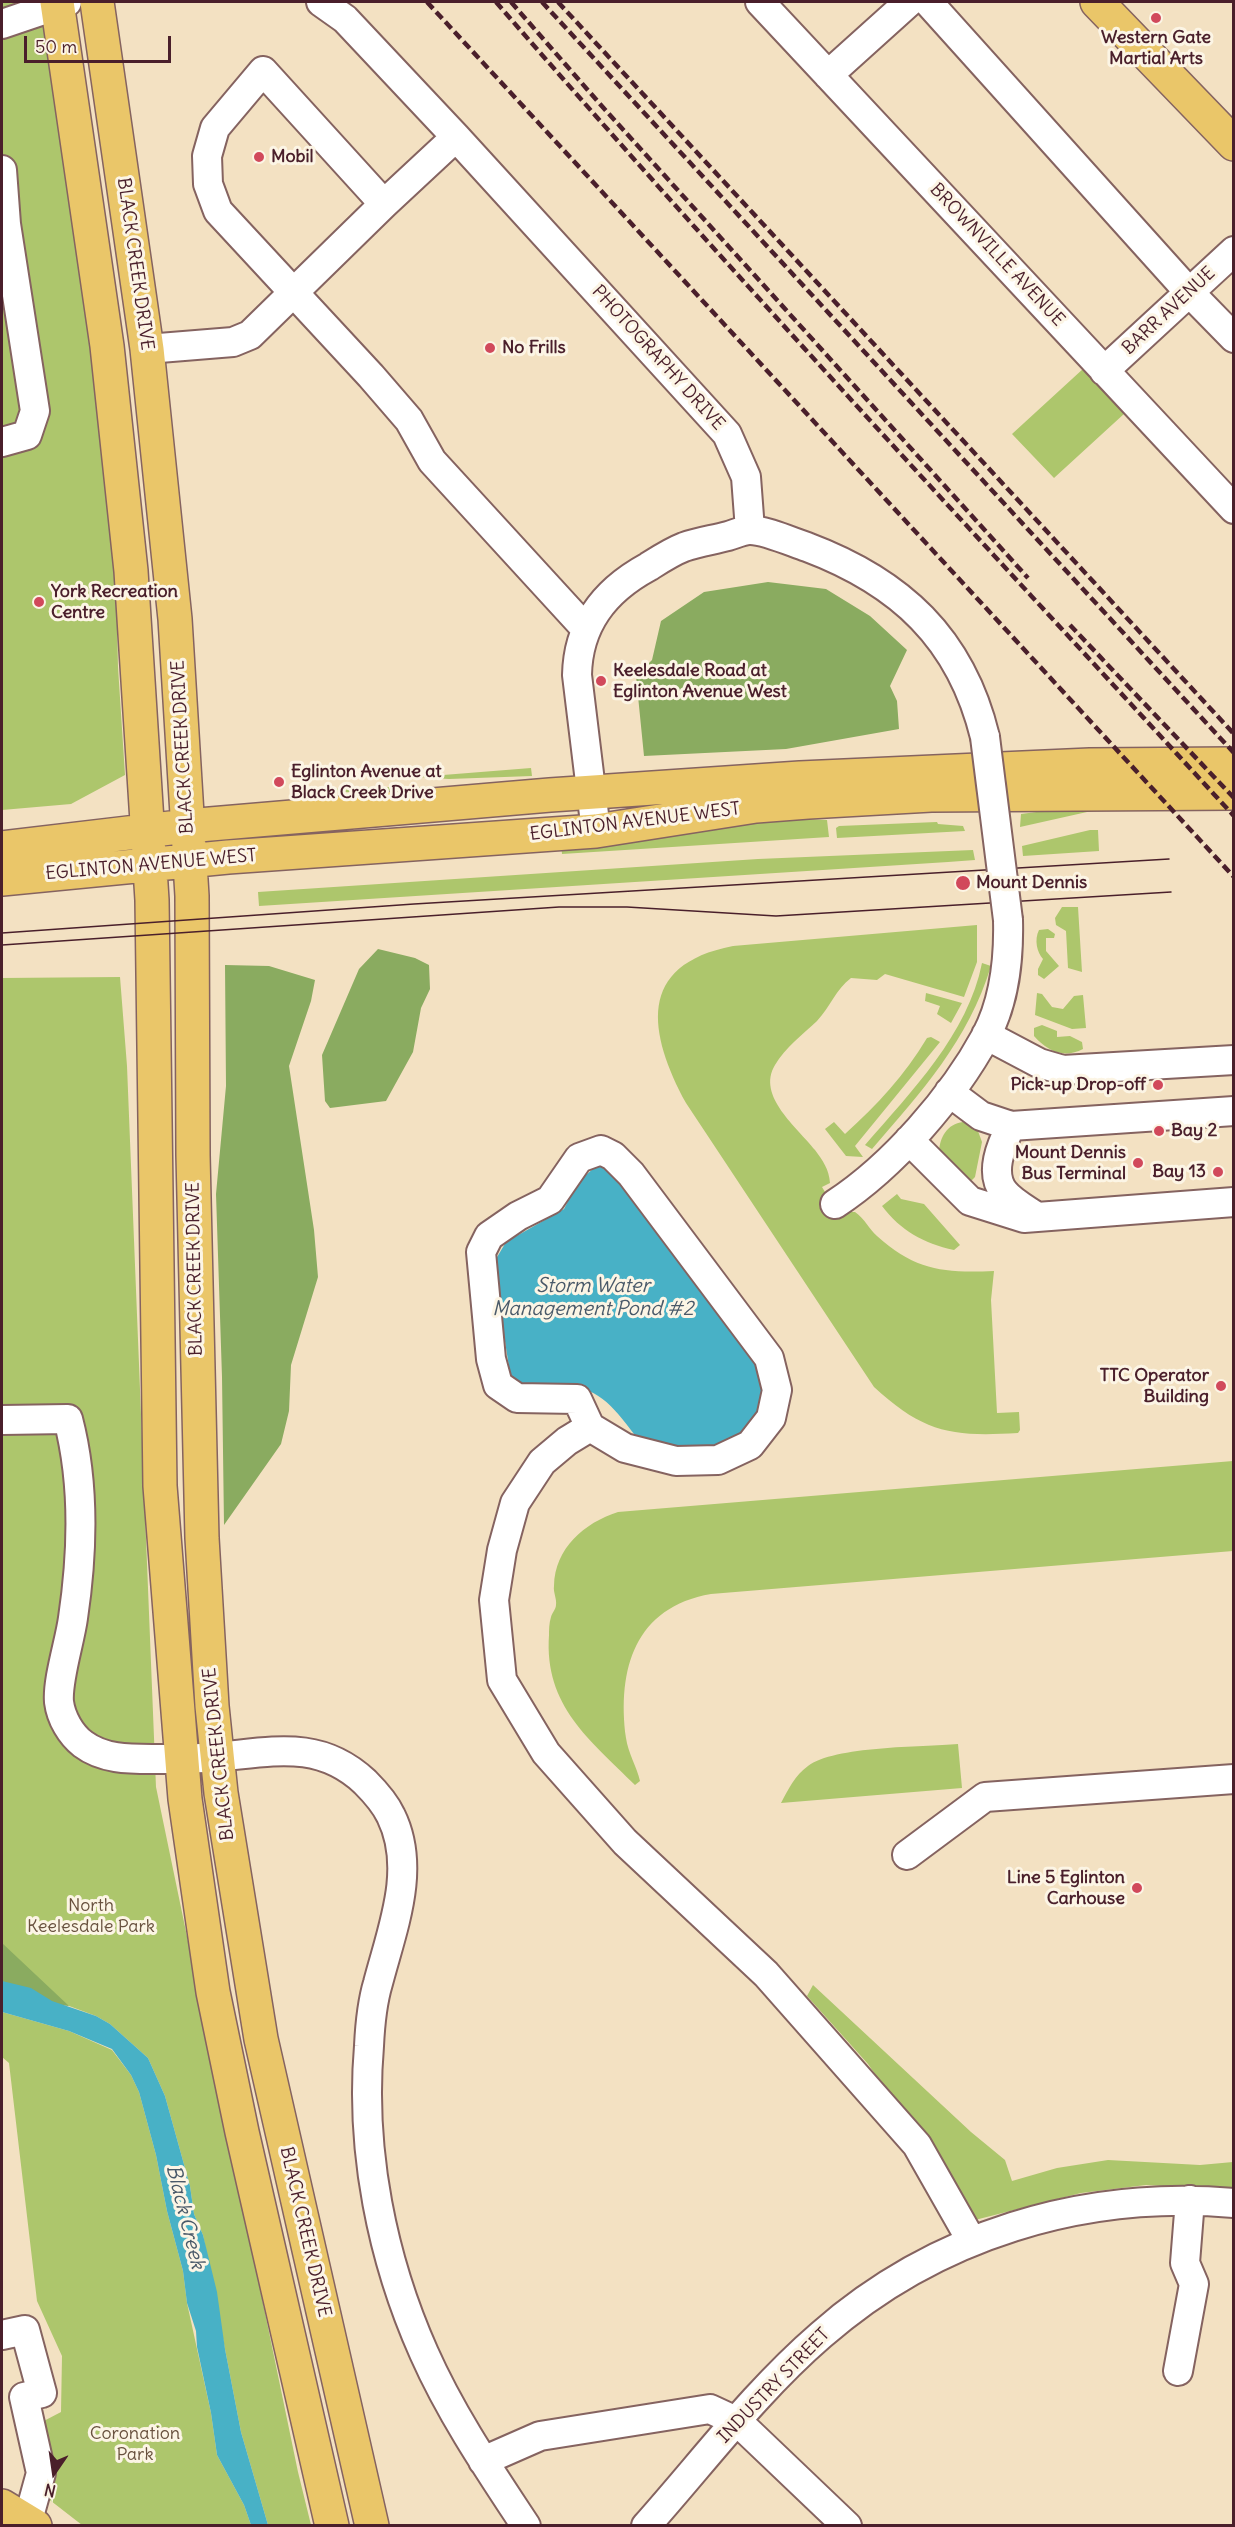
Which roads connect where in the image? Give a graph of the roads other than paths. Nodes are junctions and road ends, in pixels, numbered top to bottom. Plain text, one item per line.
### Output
1 (97, 2) edge
2 (321, 2) edge
3 (760, 2) edge
4 (909, 2) edge
5 (928, 2) edge
6 (1097, 2) edge
7 (61, 3) edge
8 (2, 24) edge
9 (828, 75) junction
10 (456, 137) junction
11 (1233, 144) edge
12 (2, 170) edge
13 (384, 204) junction
14 (5, 238) edge
15 (1233, 251) edge
16 (1189, 292) junction
17 (296, 293) junction
18 (1233, 338) edge
19 (147, 348) junction
20 (1104, 371) junction
21 (2, 442) edge
22 (1233, 510) edge
23 (750, 530) junction
24 (586, 629) junction
25 (1233, 764) edge
26 (591, 792) junction
27 (1233, 793) edge
28 (187, 825) junction
29 (149, 830) junction
30 (596, 831) junction
31 (2, 848) edge
32 (190, 860) junction
33 (151, 864) junction
34 (2, 879) edge
35 (986, 1035) junction
36 (1233, 1060) edge
37 (949, 1092) junction
38 (1233, 1111) edge
39 (1011, 1126) junction
40 (909, 1140) junction
41 (1233, 1202) edge
42 (835, 1204) dead end
43 (1035, 1217) junction
44 (2, 1420) edge
45 (590, 1427) junction
46 (217, 1757) junction
47 (182, 1758) junction
48 (1233, 1779) edge
49 (907, 1855) dead end
50 (1190, 2200) junction
51 (1233, 2203) edge
52 (971, 2240) junction
53 (2, 2335) edge
54 (1178, 2372) dead end
55 (13, 2399) edge
56 (738, 2422) junction
57 (483, 2461) junction
58 (22, 2517) edge
59 (332, 2526) edge
60 (372, 2526) edge
61 (526, 2526) edge
62 (646, 2526) edge
63 (847, 2526) edge

1 - 19 main road, BLACK CREEK DRIVE
2 - 10 street, PHOTOGRAPHY DRIVE
3 - 9 street, BROWNVILLE AVENUE
4 - 9 street
5 - 16 street
6 - 11 main road
7 - 8 street
7 - 29 main road, BLACK CREEK DRIVE
9 - 20 street, BROWNVILLE AVENUE
10 - 13 street
10 - 23 street, PHOTOGRAPHY DRIVE
12 - 14 street
13 - 17 street
13 - 17 street
14 - 21 street
15 - 16 street, BARR AVENUE
16 - 18 street
16 - 20 street, BARR AVENUE
17 - 19 street
17 - 24 street
19 - 28 main road, BLACK CREEK DRIVE
20 - 22 street, BROWNVILLE AVENUE
23 - 24 street
23 - 35 street, bridge
24 - 26 street
25 - 26 main road, EGLINTON AVENUE WEST
26 - 28 main road, EGLINTON AVENUE WEST
26 - 30 street
27 - 30 main road, EGLINTON AVENUE WEST
28 - 29 main road, EGLINTON AVENUE WEST
28 - 32 main road, BLACK CREEK DRIVE
29 - 31 main road, EGLINTON AVENUE WEST
29 - 33 main road, BLACK CREEK DRIVE
30 - 32 main road, EGLINTON AVENUE WEST
32 - 33 main road, EGLINTON AVENUE WEST
32 - 46 main road, BLACK CREEK DRIVE
33 - 34 main road, EGLINTON AVENUE WEST
33 - 47 main road, BLACK CREEK DRIVE
35 - 36 street
35 - 37 street
37 - 39 street
37 - 40 street
38 - 39 street
39 - 43 street
40 - 42 street
40 - 43 street
41 - 43 street
44 - 47 street
45 - 45 street
45 - 52 street
46 - 47 street
46 - 57 street
46 - 60 main road, BLACK CREEK DRIVE
47 - 59 main road, BLACK CREEK DRIVE
48 - 49 street
50 - 51 street, INDUSTRY STREET
50 - 52 street, INDUSTRY STREET
50 - 54 street
52 - 56 street, INDUSTRY STREET
53 - 55 street
55 - 58 street
56 - 57 street
56 - 62 street, INDUSTRY STREET
56 - 63 street
57 - 61 street

